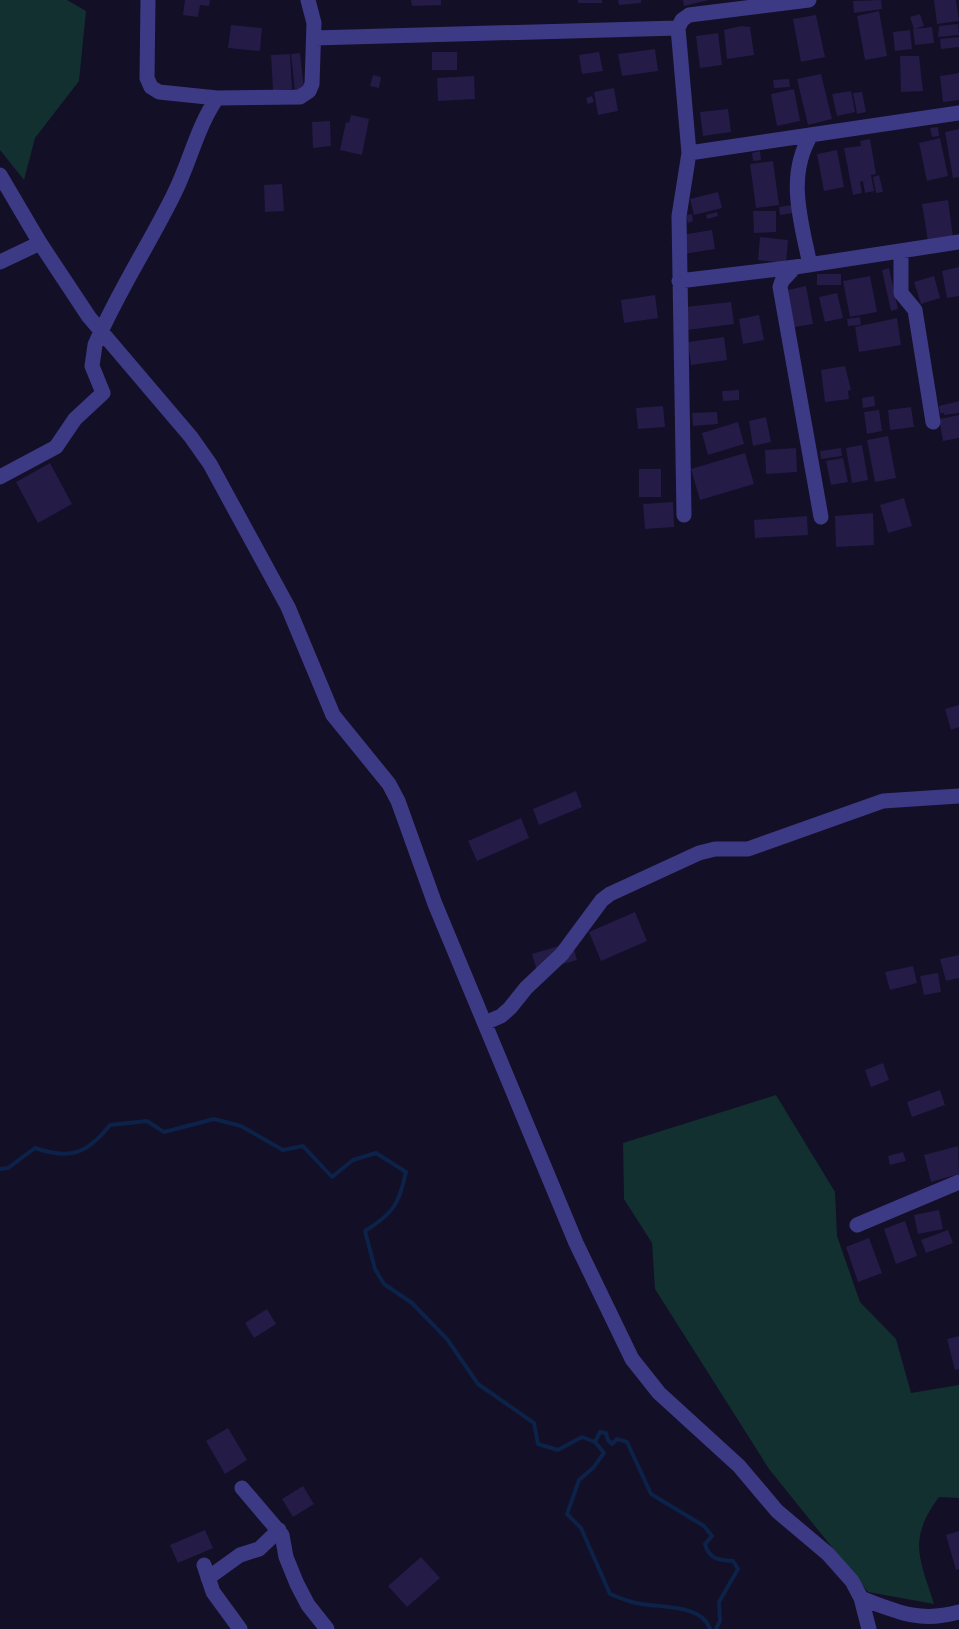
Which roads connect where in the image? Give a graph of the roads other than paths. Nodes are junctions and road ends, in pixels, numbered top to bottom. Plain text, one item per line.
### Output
1 (148, 0) edge
2 (308, 0) edge
3 (809, 0) edge
4 (678, 28) junction
5 (314, 38) junction
6 (217, 98) junction
7 (959, 113) edge
8 (811, 135) junction
9 (688, 153) junction
10 (0, 175) edge
11 (959, 242) edge
12 (40, 243) junction
13 (901, 251) junction
14 (0, 262) edge
15 (803, 266) junction
16 (679, 281) junction
17 (100, 332) junction
18 (933, 422) dead end
19 (0, 477) edge
20 (684, 515) dead end
21 (821, 518) dead end
22 (959, 796) edge
23 (485, 1023) junction
24 (959, 1182) edge
25 (857, 1225) dead end
26 (242, 1488) dead end
27 (279, 1530) junction
28 (861, 1598) junction
29 (959, 1612) edge
30 (240, 1629) edge
31 (327, 1629) edge
32 (869, 1629) edge

1 - 6 street
2 - 5 street
3 - 4 street
4 - 5 street
4 - 9 street
5 - 6 street
6 - 17 street
7 - 8 street
8 - 9 street
8 - 15 street
9 - 16 street
10 - 12 street
11 - 13 street
12 - 14 street
12 - 17 street
13 - 15 street
13 - 18 street
15 - 16 street
15 - 21 street
16 - 20 street
17 - 19 street
17 - 23 street
22 - 23 street
23 - 28 street
24 - 25 street
26 - 27 street
27 - 30 street
27 - 31 street
28 - 29 street
28 - 32 street

